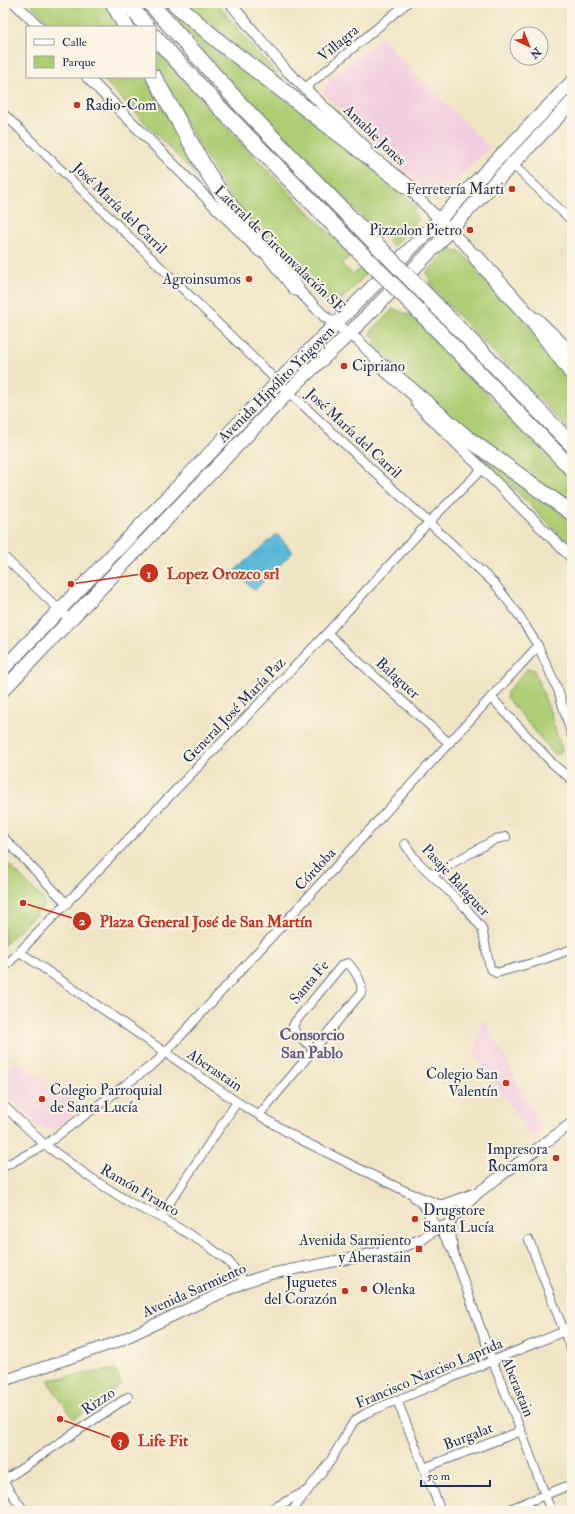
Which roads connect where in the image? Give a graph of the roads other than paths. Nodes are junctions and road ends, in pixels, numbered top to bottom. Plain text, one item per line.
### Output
1 (15, 3) edge
2 (113, 3) edge
3 (128, 3) edge
4 (150, 3) edge
5 (174, 3) edge
6 (231, 3) edge
7 (407, 3) edge
8 (38, 26) edge
9 (125, 26) edge
10 (146, 26) edge
11 (156, 38) edge
12 (88, 78) edge
13 (155, 78) edge
14 (572, 82) edge
15 (304, 88) junction
16 (572, 102) edge
17 (3, 113) edge
18 (502, 154) junction
19 (512, 164) junction
20 (408, 187) junction
21 (440, 219) junction
22 (572, 221) edge
23 (450, 229) junction
24 (476, 257) junction
25 (296, 288) junction
26 (335, 324) junction
27 (349, 334) junction
28 (572, 352) edge
29 (385, 368) junction
30 (572, 374) edge
31 (278, 382) junction
32 (289, 392) junction
33 (572, 445) edge
34 (482, 468) junction
35 (572, 469) edge
36 (572, 513) edge
37 (429, 522) junction
38 (3, 556) edge
39 (572, 558) edge
40 (59, 611) junction
41 (70, 620) junction
42 (327, 633) junction
43 (538, 646) junction
44 (3, 669) edge
45 (3, 690) edge
46 (492, 697) junction
47 (572, 736) edge
48 (449, 743) junction
49 (572, 780) edge
50 (3, 837) edge
51 (506, 837) dead end
52 (405, 844) dead end
53 (433, 874) junction
54 (67, 904) junction
55 (572, 949) edge
56 (20, 952) junction
57 (3, 969) edge
58 (314, 1049) junction
59 (165, 1053) junction
60 (237, 1102) junction
61 (3, 1105) edge
62 (260, 1115) junction
63 (572, 1123) edge
64 (45, 1145) junction
65 (3, 1167) edge
66 (406, 1191) junction
67 (480, 1192) junction
68 (442, 1205) junction
69 (160, 1217) junction
70 (430, 1218) junction
71 (451, 1220) junction
72 (438, 1227) junction
73 (529, 1240) dead end
74 (404, 1246) junction
75 (453, 1250) junction
76 (245, 1282) junction
77 (572, 1328) edge
78 (564, 1331) junction
79 (572, 1352) edge
80 (492, 1360) junction
81 (3, 1382) edge
82 (128, 1397) dead end
83 (397, 1400) junction
84 (521, 1431) junction
85 (424, 1468) junction
86 (3, 1481) edge
87 (572, 1484) edge
88 (307, 1491) junction
89 (545, 1495) junction
90 (24, 1511) edge
91 (268, 1511) edge
92 (292, 1511) edge
93 (441, 1511) edge
94 (505, 1511) edge
95 (551, 1511) edge

1 - 8 street
2 - 9 highway
3 - 10 highway
4 - 33 highway, bridge
5 - 20 highway
6 - 15 street, Amable Jones
7 - 15 street, Villagra
11 - 35 highway, bridge
12 - 25 street, Lateral de Circunvalación SE
13 - 25 highway
14 - 18 main road, Avenida Hipólito Yrigoyen
15 - 20 street, Amable Jones
16 - 19 main road, Avenida Hipólito Yrigoyen
17 - 31 street, José María del Carril
18 - 19 street
18 - 21 main road, Avenida Hipólito Yrigoyen
19 - 22 street
19 - 23 main road, Avenida Hipólito Yrigoyen
20 - 21 street, Amable Jones
21 - 23 street, Amable Jones
21 - 26 main road, Avenida Hipólito Yrigoyen
23 - 24 street, Amable Jones
23 - 27 main road, Avenida Hipólito Yrigoyen
24 - 28 street, Amable Jones
24 - 30 highway
25 - 26 street, Lateral de Circunvalación SE
26 - 27 street, Lateral de Circunvalación SE
26 - 31 main road, Avenida Hipólito Yrigoyen
27 - 29 street, Lateral de Circunvalación SE
27 - 32 main road, Avenida Hipólito Yrigoyen
29 - 34 street, Lateral de Circunvalación SE
29 - 36 highway
31 - 32 street, José María del Carril
31 - 40 main road, Avenida Hipólito Yrigoyen
32 - 37 street, José María del Carril
32 - 41 main road, Avenida Hipólito Yrigoyen
34 - 37 street, General José María Paz
34 - 39 street, Lateral de Circunvalación SE
37 - 42 street, General José María Paz
37 - 43 street, José María del Carril
38 - 40 street
40 - 41 street
40 - 44 main road, Avenida Hipólito Yrigoyen
41 - 45 main road, Avenida Hipólito Yrigoyen
42 - 48 street, Balaguer
42 - 54 street, General José María Paz
43 - 46 street, Córdoba
43 - 47 street, José María del Carril
46 - 48 street, Córdoba
46 - 49 street
48 - 59 street, Córdoba
50 - 54 street
51 - 53 street
52 - 53 street, Pasaje Balaguer
53 - 55 street, Pasaje Balaguer
54 - 56 street, General José María Paz
56 - 57 street, General José María Paz
56 - 59 street, Aberastain
58 - 58 street, Santa Fe
58 - 62 street, Santa Fe
59 - 60 street, Aberastain
59 - 64 street, Córdoba
60 - 62 street, Aberastain
60 - 69 street
61 - 64 street, Ramón Franco
62 - 66 street, Aberastain
63 - 67 street
64 - 65 street, Córdoba
64 - 69 street, Ramón Franco
66 - 68 street, Aberastain
66 - 70 street, Aberastain
67 - 68 street
67 - 71 street
68 - 70 street
68 - 71 street
69 - 76 street, Ramón Franco
70 - 72 street
70 - 74 street, Avenida Sarmiento
71 - 72 street
71 - 75 street, Aberastain
72 - 74 street, Avenida Sarmiento
72 - 75 street, Aberastain
73 - 78 street
74 - 76 street, Avenida Sarmiento
75 - 80 street, Aberastain
76 - 81 street, Avenida Sarmiento
77 - 78 street, Francisco Narciso Laprida
78 - 79 street
78 - 80 street, Francisco Narciso Laprida
80 - 83 street, Francisco Narciso Laprida
80 - 84 street, Aberastain
82 - 86 street, Rizzo
83 - 85 street
83 - 88 street, Francisco Narciso Laprida
84 - 85 street, Burgalat
84 - 89 street, Aberastain
85 - 93 street
86 - 90 street
87 - 89 street
88 - 91 street
88 - 92 street, Francisco Narciso Laprida
89 - 94 street
89 - 95 street, Aberastain

